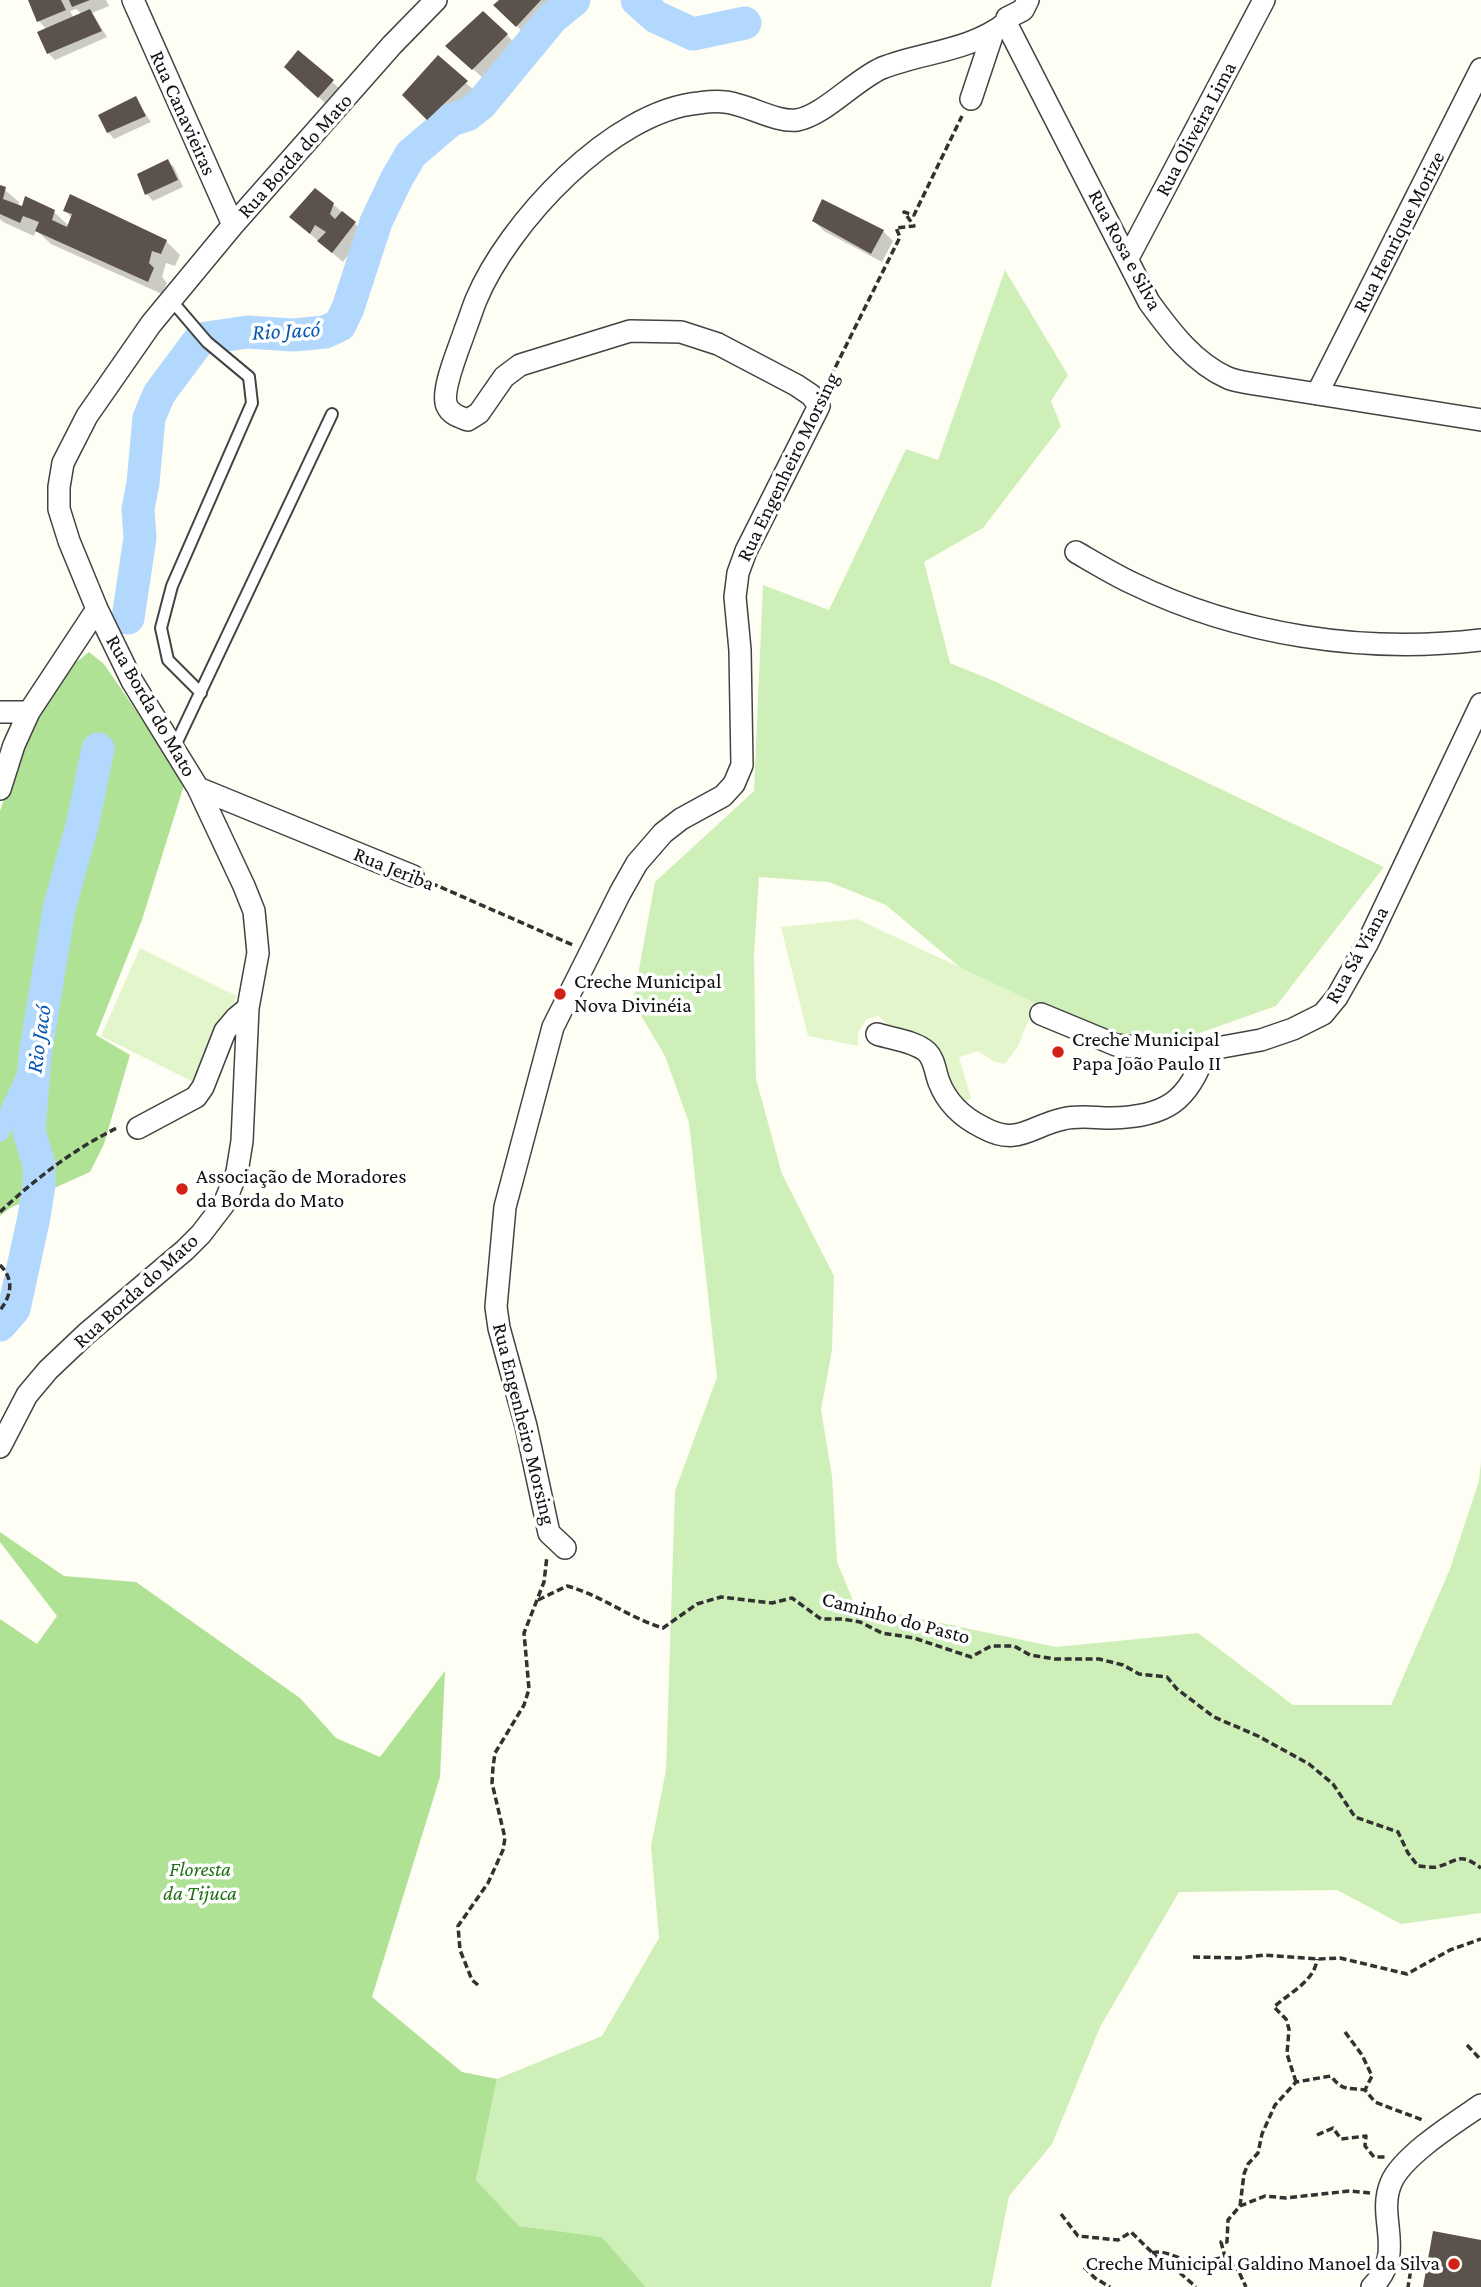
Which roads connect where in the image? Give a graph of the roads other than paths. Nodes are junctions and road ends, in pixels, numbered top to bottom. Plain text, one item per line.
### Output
1 (133, 0) edge
2 (436, 0) edge
3 (1028, 0) edge
4 (1264, 0) edge
5 (1004, 18) edge
6 (1481, 69) edge
7 (971, 99) road end
8 (233, 225) junction
9 (1128, 258) junction
10 (174, 305) junction
11 (1317, 394) junction
12 (332, 414) dead end
13 (1481, 420) edge
14 (1076, 552) dead end
15 (97, 609) junction
16 (1481, 640) edge
17 (201, 692) junction
18 (1481, 704) edge
19 (0, 712) edge
20 (29, 712) junction
21 (173, 751) junction
22 (198, 788) junction
23 (0, 789) edge
24 (413, 876) road end
25 (248, 1008) junction
26 (1041, 1014) dead end
27 (877, 1034) dead end
28 (1206, 1050) junction
29 (138, 1128) road end
30 (0, 1447) edge
31 (565, 1548) dead end
32 (1481, 2105) edge
33 (1372, 2287) edge

1 - 8 street, Rua Canavieiras
2 - 8 street, Rua Borda do Mato
3 - 5 street
4 - 9 street, Rua Oliveira Lima
5 - 7 street
5 - 9 street, Rua Rosa e Silva
5 - 31 street, Rua Engenheiro Morsing
6 - 11 street, Rua Henrique Morize
8 - 10 street, Rua Borda do Mato
9 - 11 street, Rua Rosa e Silva
10 - 15 street, Rua Borda do Mato
10 - 17 lane
11 - 13 street, Rua Rosa e Silva
12 - 17 lane
14 - 16 street
15 - 20 street
15 - 21 street, Rua Borda do Mato
17 - 21 lane
18 - 28 street, Rua Sá Viana
19 - 20 street
20 - 23 street
21 - 22 street, Rua Borda do Mato
22 - 24 street, Rua Jeriba
22 - 25 street, Rua Borda do Mato
25 - 29 street
25 - 30 street, Rua Borda do Mato
26 - 28 street, Rua Sá Viana
27 - 28 street
32 - 33 street

